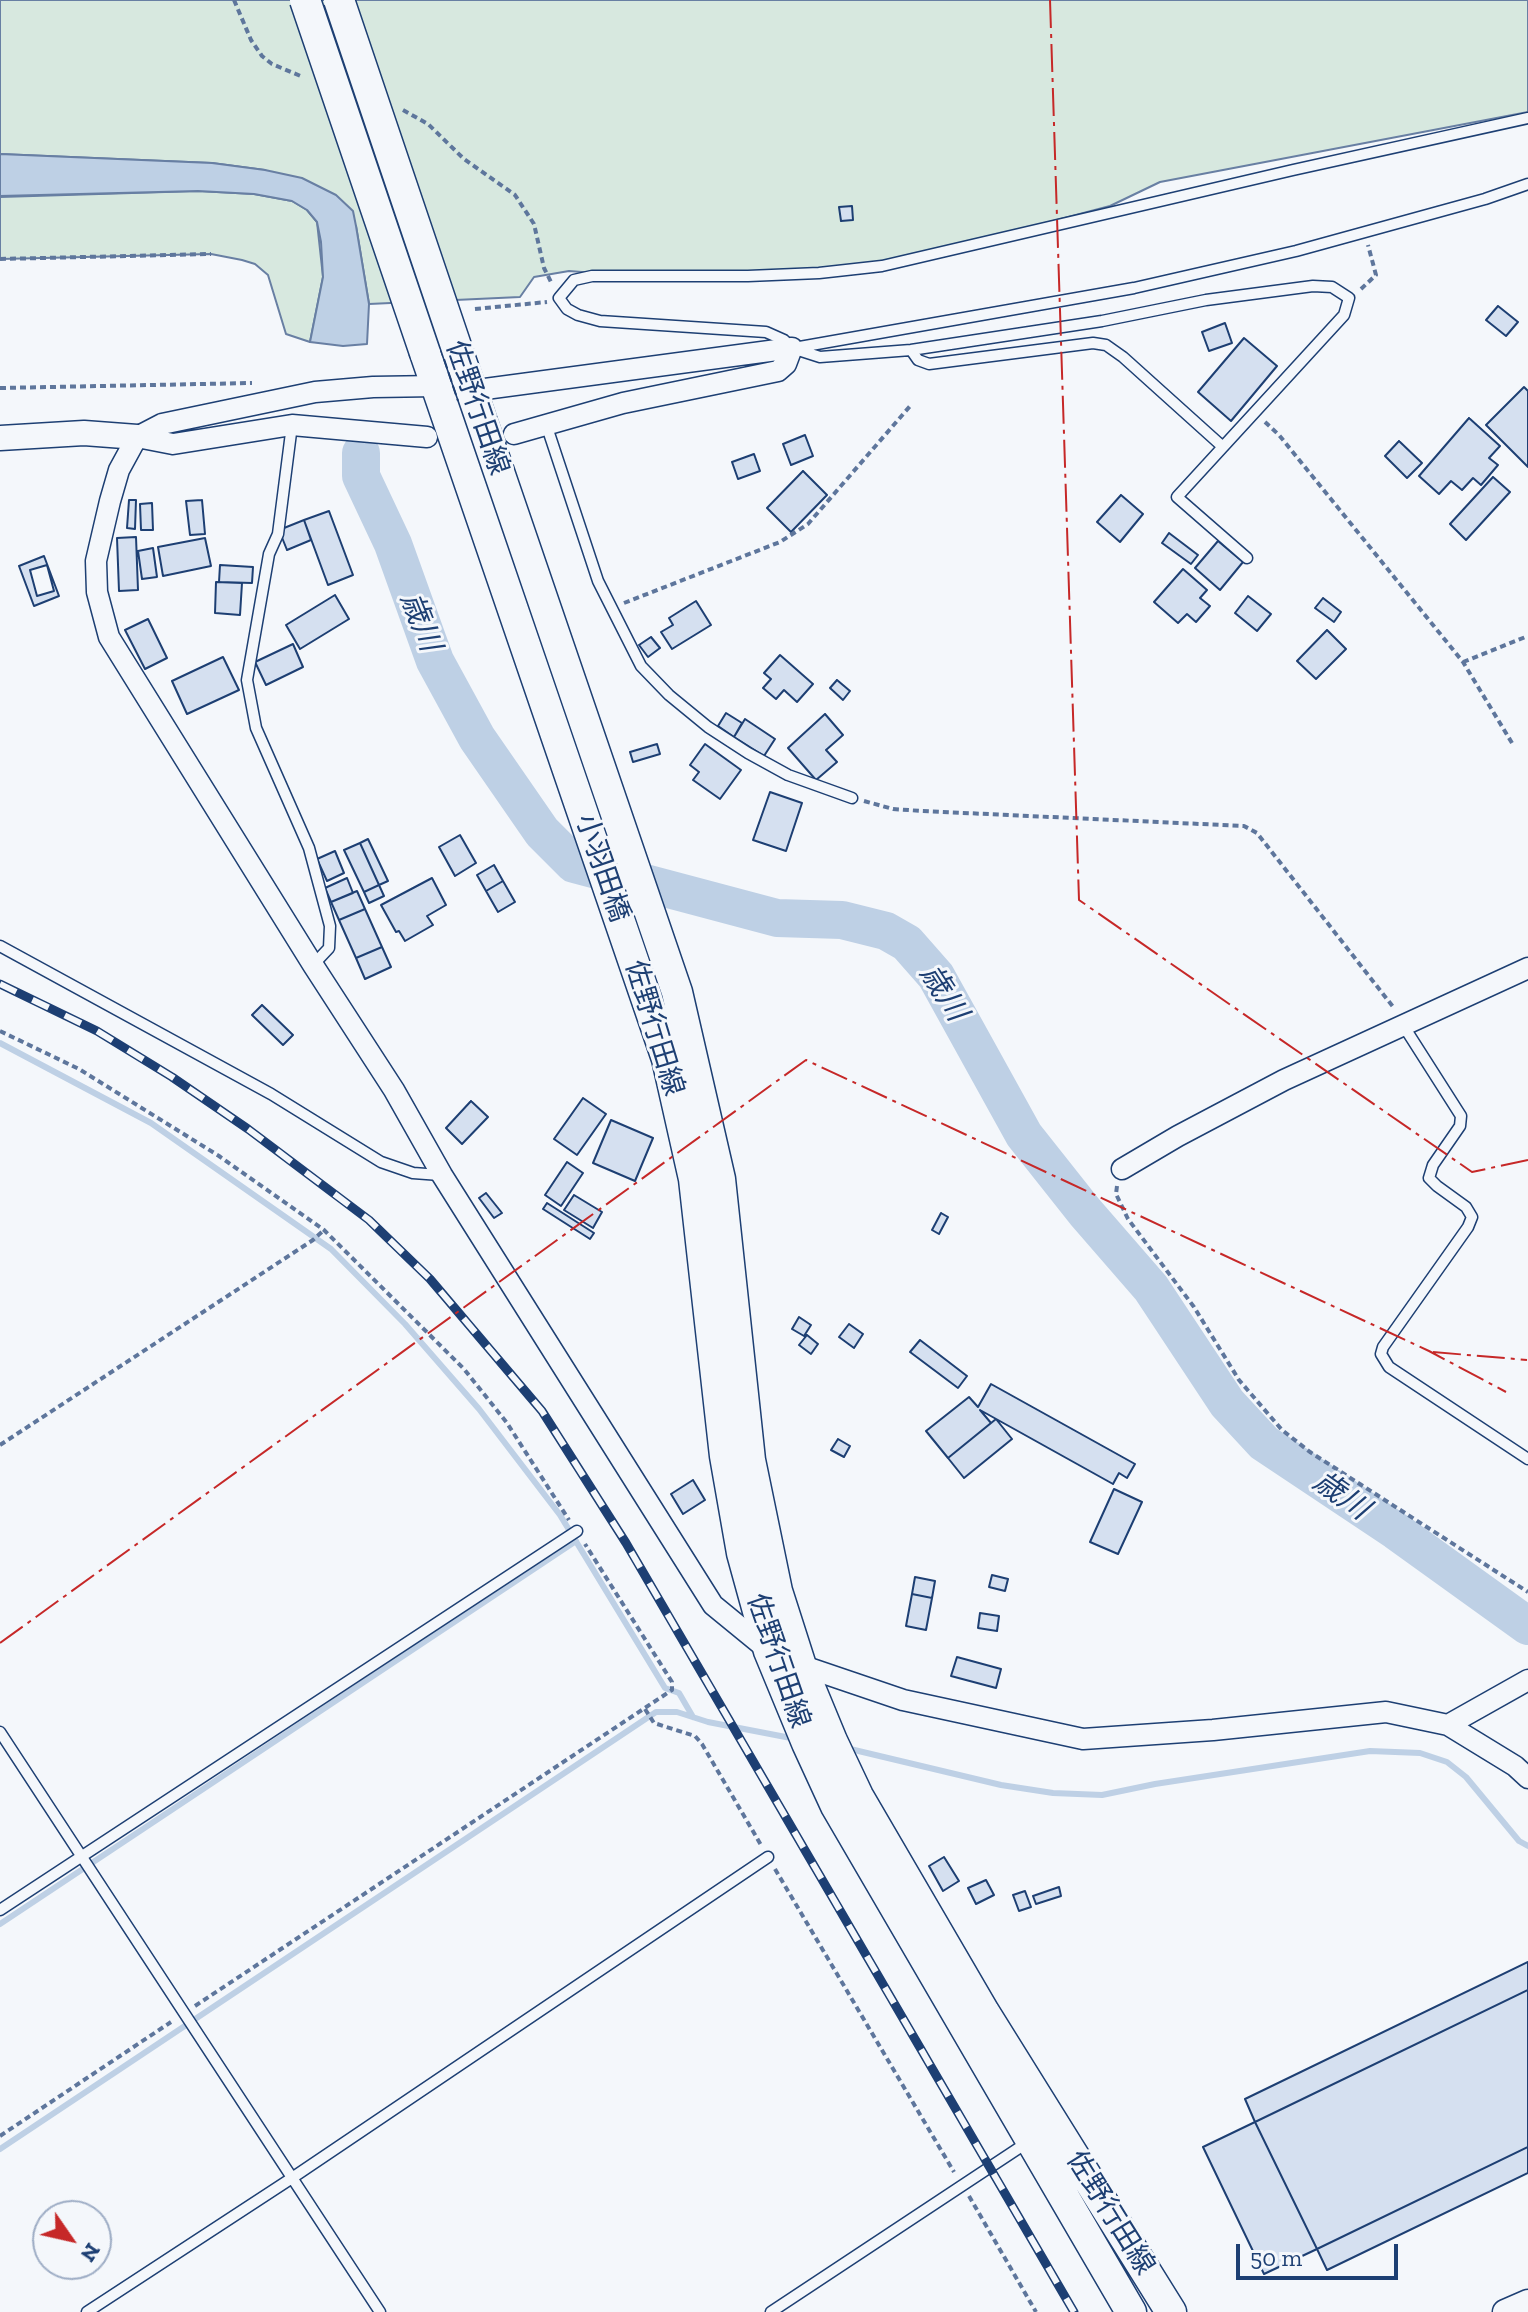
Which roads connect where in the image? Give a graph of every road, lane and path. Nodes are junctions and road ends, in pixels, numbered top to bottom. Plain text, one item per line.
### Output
1 (305, 0) edge
2 (339, 0) edge
3 (1528, 118) edge
4 (1528, 184) edge
5 (1366, 241) dead end
6 (211, 254) dead end
7 (0, 259) edge
8 (559, 298) junction
9 (1349, 298) junction
10 (475, 309) dead end
11 (792, 348) junction
12 (911, 350) junction
13 (252, 383) dead end
14 (437, 386) junction
15 (0, 388) edge
16 (470, 391) junction
17 (911, 405) dead end
18 (1254, 411) junction
19 (292, 425) junction
20 (547, 427) junction
21 (514, 434) dead end
22 (137, 437) junction
23 (427, 437) dead end
24 (0, 438) edge
25 (1223, 447) junction
26 (1247, 558) dead end
27 (610, 608) junction
28 (1528, 636) edge
29 (1463, 662) junction
30 (1512, 743) dead end
31 (852, 798) joint
32 (578, 799) joint
33 (619, 816) joint
34 (626, 937) joint
35 (662, 945) joint
36 (0, 946) edge
37 (313, 965) junction
38 (1528, 968) edge
39 (1403, 1025) junction
40 (0, 1031) edge
41 (1122, 1169) joint
42 (442, 1175) junction
43 (324, 1230) junction
44 (0, 1445) edge
45 (1528, 1459) edge
46 (577, 1531) junction
47 (1528, 1592) edge
48 (769, 1651) junction
49 (801, 1666) junction
50 (1528, 1680) edge
51 (644, 1708) junction
52 (1448, 1725) junction
53 (0, 1732) edge
54 (1528, 1778) edge
55 (80, 1856) junction
56 (768, 1857) junction
57 (0, 1910) edge
58 (185, 2012) junction
59 (0, 2136) edge
60 (1030, 2141) junction
61 (292, 2178) junction
62 (963, 2186) junction
63 (1528, 2302) edge
64 (87, 2312) edge
65 (380, 2312) edge
66 (771, 2312) edge
67 (1036, 2312) edge
68 (1131, 2312) edge
69 (1171, 2312) edge
70 (1505, 2312) edge

1 - 14 main road, 佐野行田線, bridge
2 - 16 main road, 佐野行田線, bridge
3 - 8 lane
4 - 11 lane
5 - 9 path
6 - 7 path
8 - 10 path
8 - 11 lane
9 - 12 lane
9 - 18 lane
11 - 12 lane
11 - 16 street
11 - 20 street
12 - 25 lane
13 - 15 path
14 - 22 street
14 - 32 main road, 佐野行田線
16 - 33 main road, 佐野行田線
17 - 27 path
18 - 25 lane
18 - 29 path
19 - 22 street
19 - 23 street
19 - 37 lane
20 - 21 street
20 - 27 lane
22 - 24 street
22 - 37 street
25 - 26 lane
27 - 31 lane
28 - 29 path
29 - 30 path
31 - 39 path
32 - 34 main road, 小羽田橋
33 - 35 main road, 小羽田橋
34 - 48 main road, 佐野行田線
35 - 49 main road, 佐野行田線
36 - 42 lane
37 - 42 street
38 - 39 street
39 - 41 street
39 - 45 lane
40 - 43 path
41 - 47 path
42 - 48 street
43 - 44 path
43 - 46 path
46 - 51 path
46 - 55 lane
48 - 49 street
48 - 60 main road, 佐野行田線
49 - 52 street
49 - 69 main road, 佐野行田線
50 - 52 street
51 - 56 path
51 - 58 path
52 - 54 street
53 - 55 lane
55 - 57 lane
55 - 58 lane
56 - 61 lane
56 - 62 path
58 - 59 path
58 - 61 lane
60 - 62 lane
60 - 68 main road, 佐野行田線
61 - 64 lane
61 - 65 lane
62 - 66 lane
62 - 67 path
63 - 70 street

